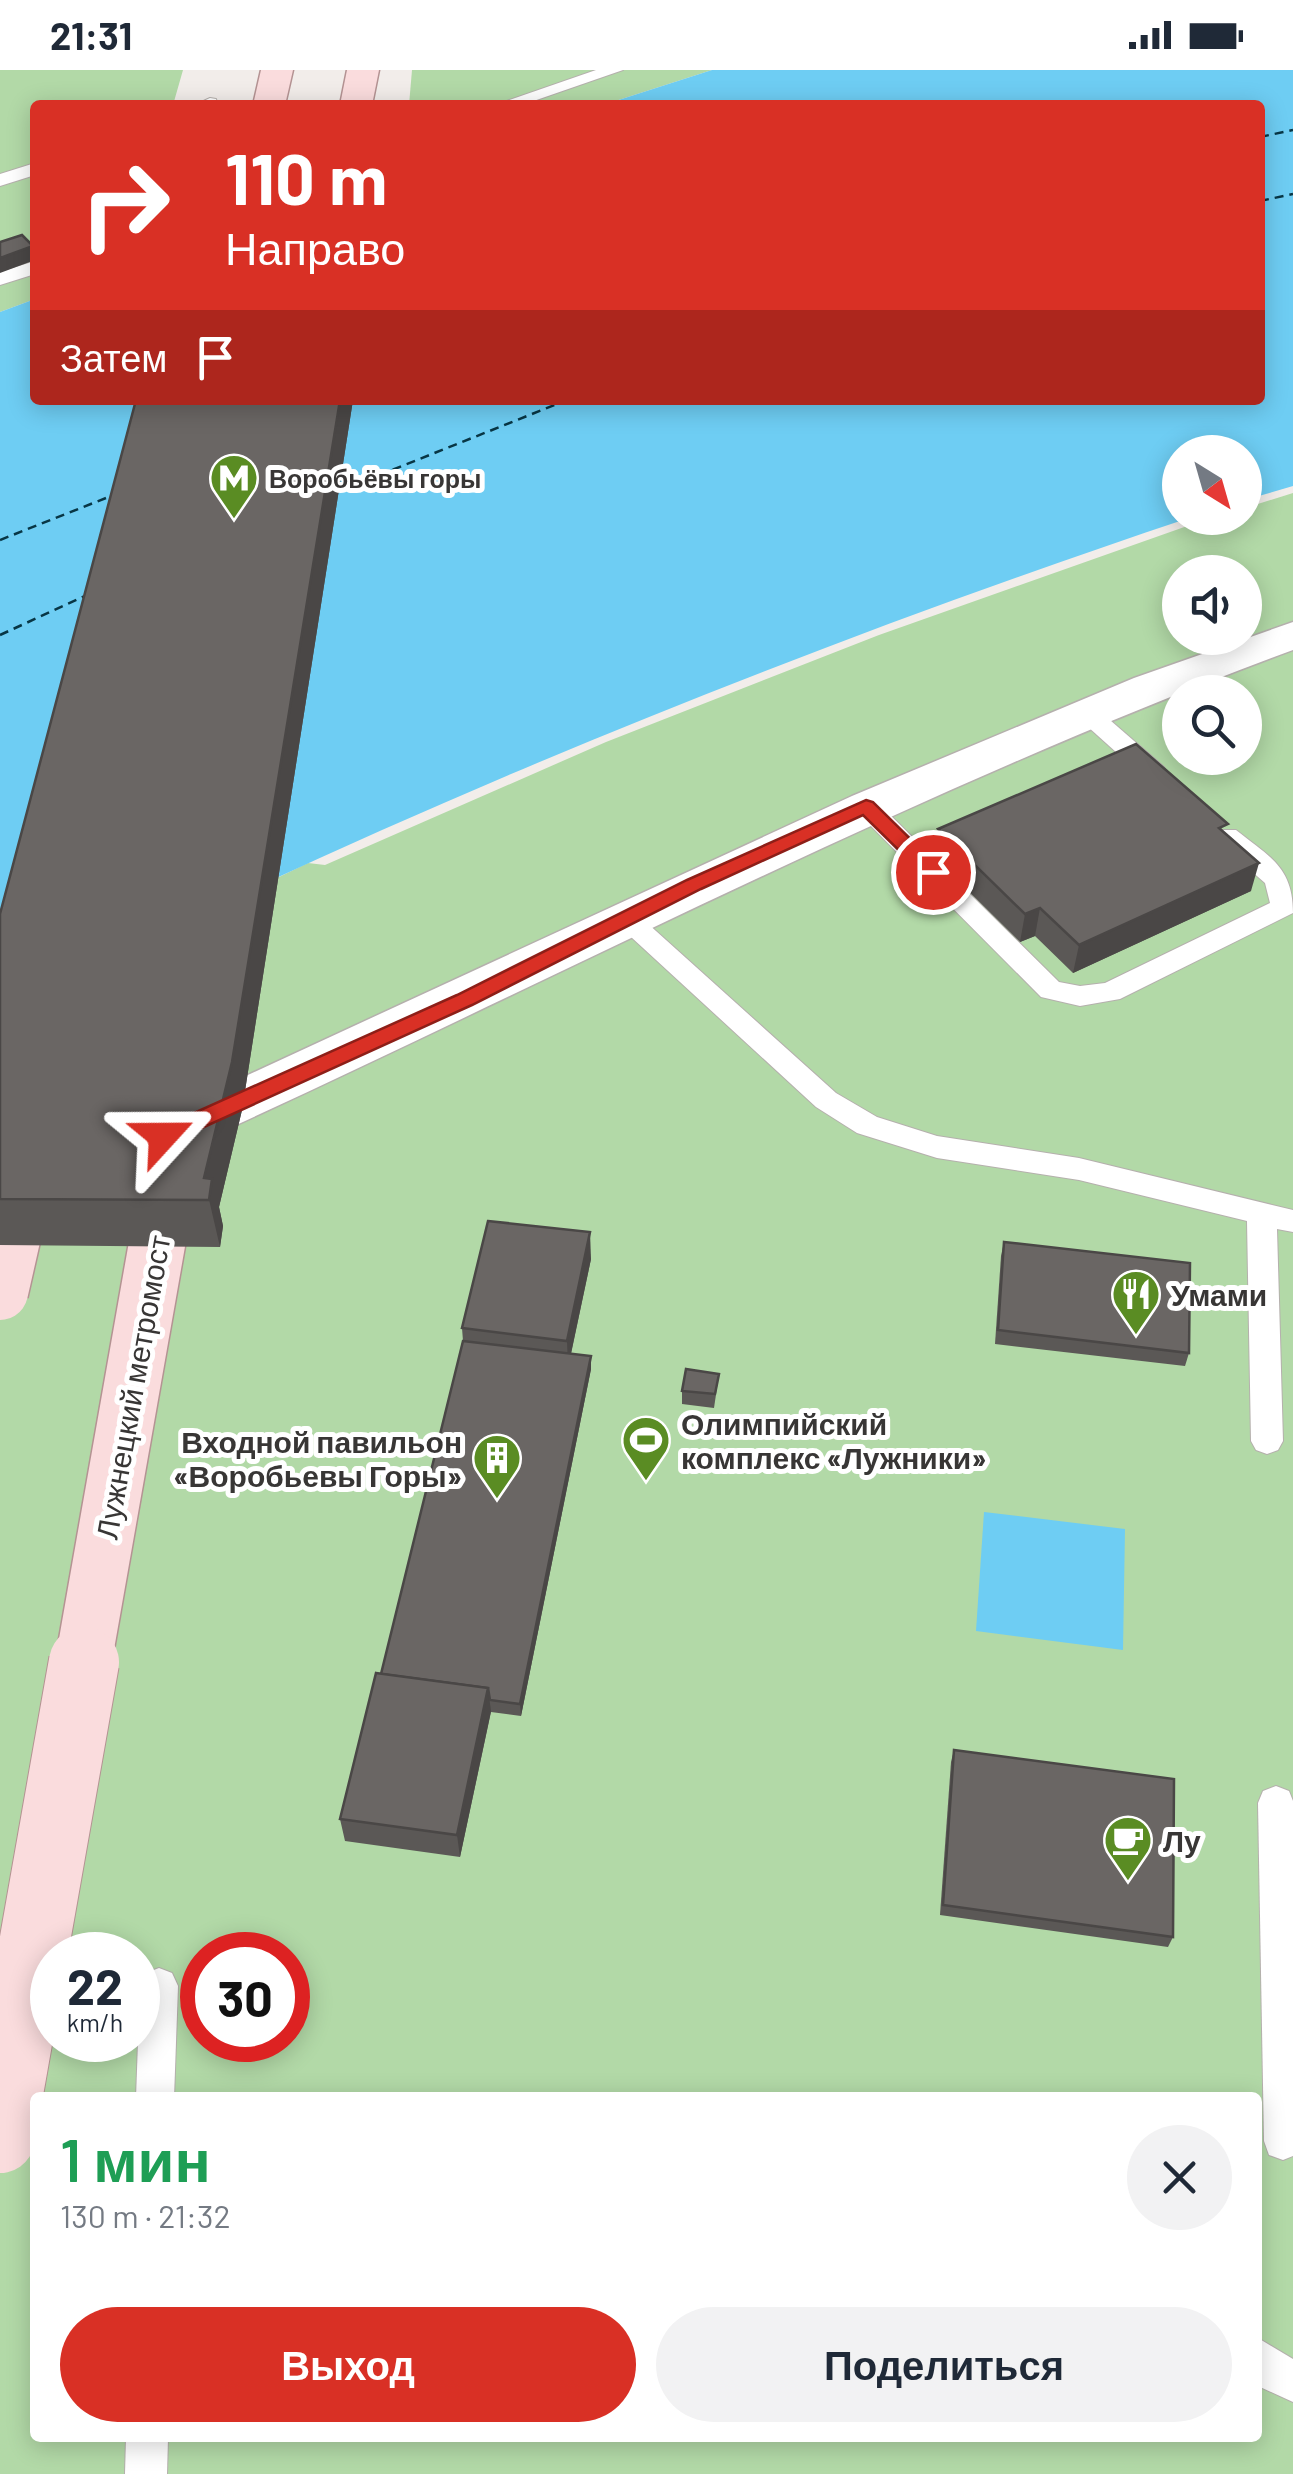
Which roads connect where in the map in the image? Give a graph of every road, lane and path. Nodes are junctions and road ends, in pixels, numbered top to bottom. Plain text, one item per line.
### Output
1 (277, 70) edge
2 (362, 70) edge
3 (614, 70) edge
4 (270, 100) edge
5 (357, 100) edge
6 (520, 100) edge
7 (30, 171) edge
8 (0, 180) edge
9 (30, 269) edge
10 (0, 279) edge
11 (1293, 636) edge
12 (1086, 712) junction
13 (1133, 753) junction
14 (1099, 768) edge
15 (1178, 792) edge
16 (866, 806) junction
17 (1207, 818) edge
18 (627, 918) junction
19 (188, 1069) edge
20 (35, 1137) edge
21 (138, 1147) edge
22 (69, 1178) edge
23 (0, 1208) edge
24 (1262, 1214) junction
25 (1293, 1220) edge
26 (0, 1292) edge
27 (1267, 1442) dead end
28 (1276, 1804) dead end
29 (157, 2062) edge
30 (156, 2092) edge
31 (0, 2138) edge
32 (1278, 2141) edge
33 (1262, 2363) edge
34 (1293, 2381) edge
35 (147, 2442) edge
36 (146, 2474) edge

1 - 4 main road
2 - 5 main road
3 - 6 lane
7 - 8 lane
9 - 10 lane
11 - 12 street
12 - 13 lane
12 - 16 street
13 - 14 lane
13 - 15 lane
16 - 17 lane
16 - 18 street
18 - 21 street
18 - 24 lane
19 - 31 main road, Лужнецкий метромост, bridge
20 - 26 main road, bridge
22 - 23 street
24 - 25 lane
24 - 27 lane
28 - 32 lane
29 - 30 lane
33 - 34 lane
35 - 36 lane

